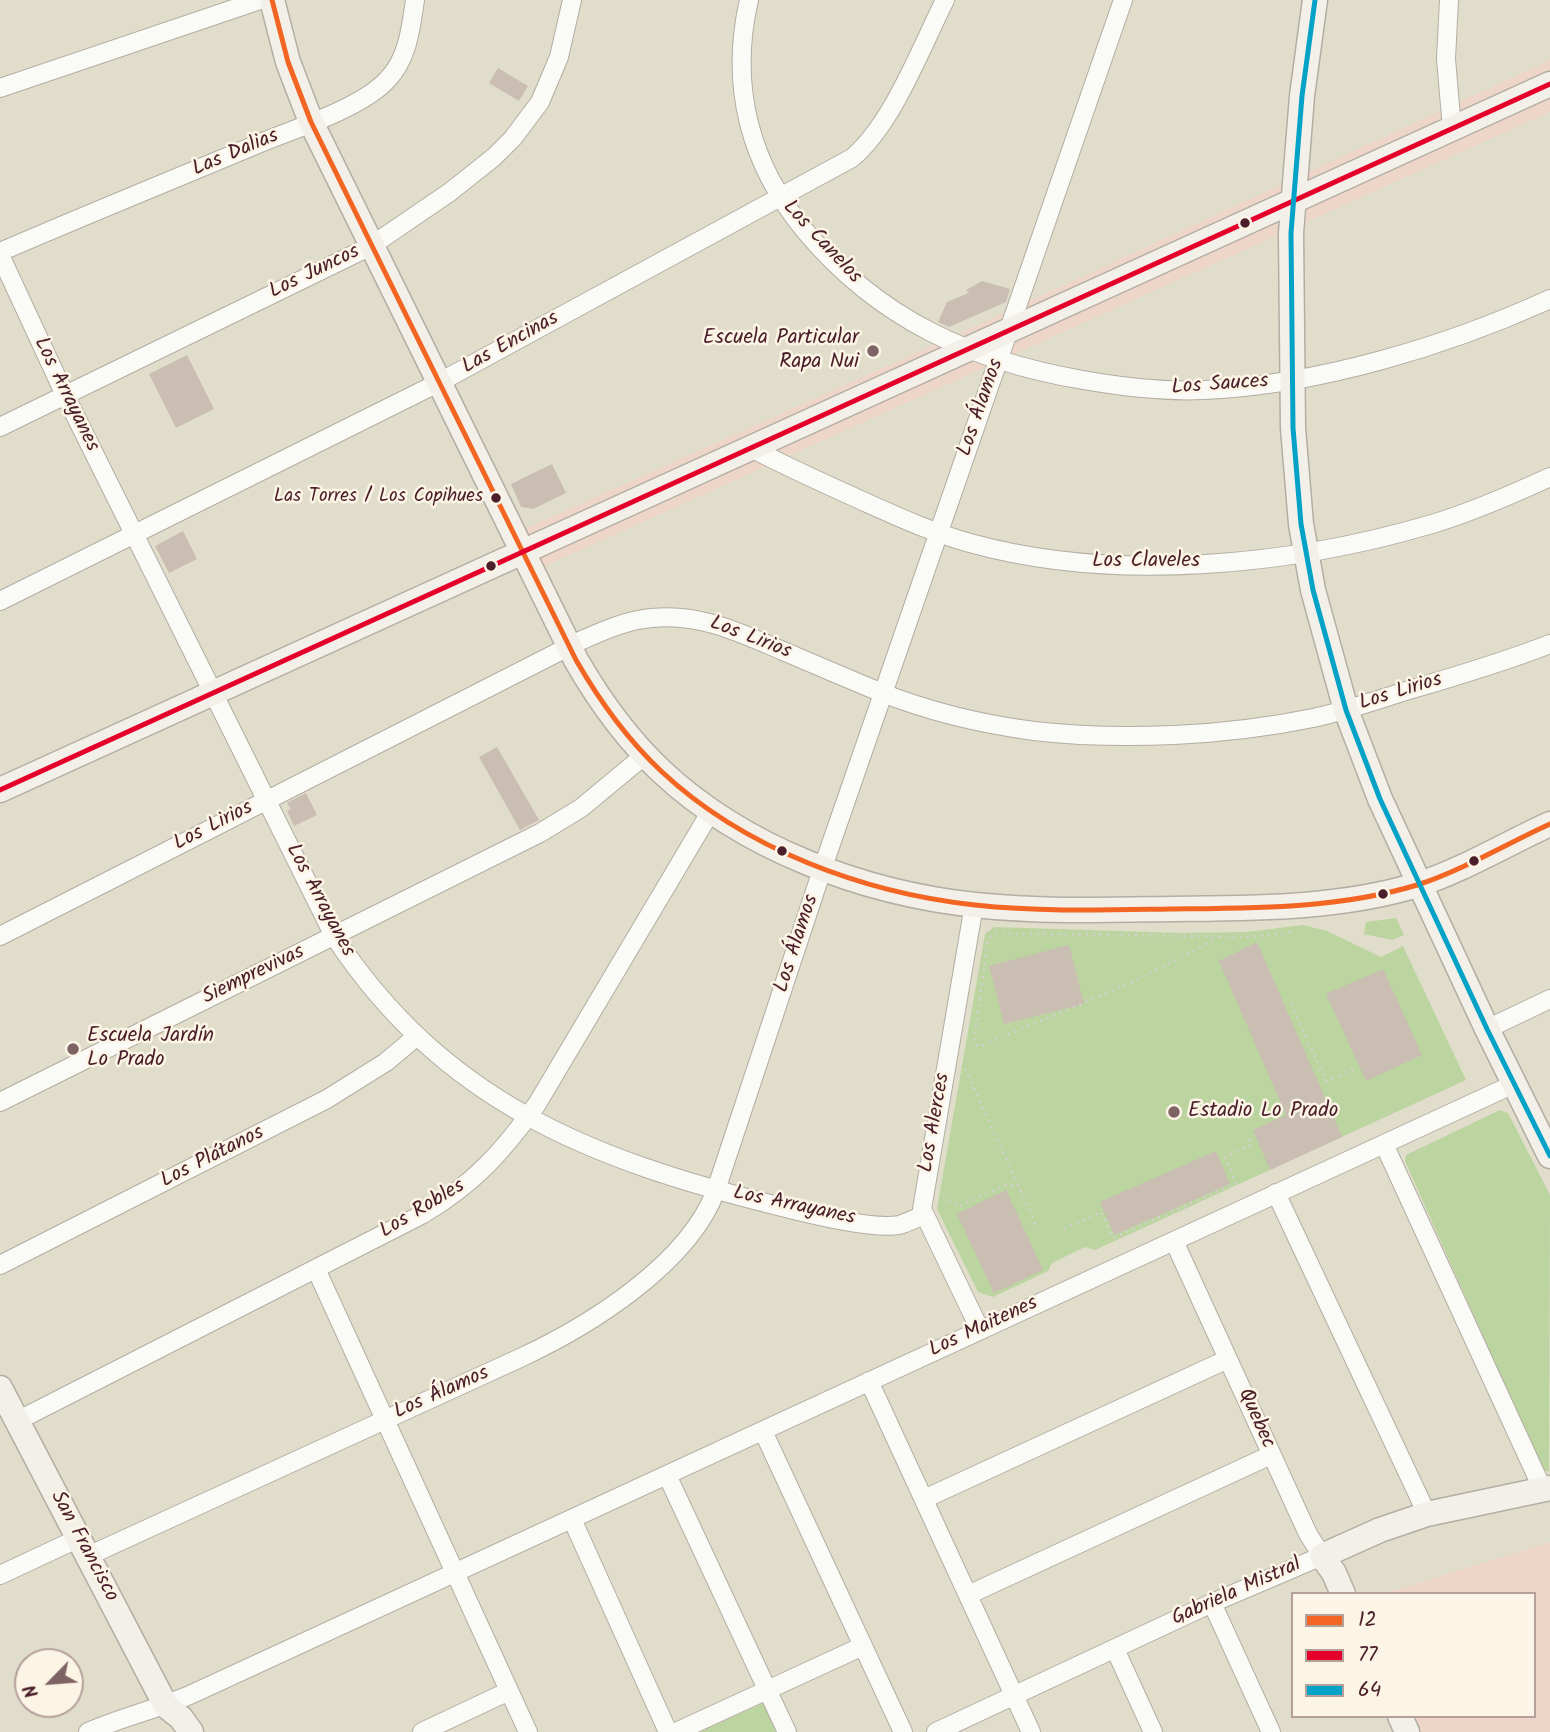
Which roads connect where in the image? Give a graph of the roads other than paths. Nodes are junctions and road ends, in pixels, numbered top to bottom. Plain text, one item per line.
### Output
1 (260, 0) edge
2 (272, 0) edge
3 (415, 0) edge
4 (572, 0) edge
5 (749, 0) edge
6 (945, 0) edge
7 (1123, 0) edge
8 (1315, 0) edge
9 (1449, 0) edge
10 (1550, 84) edge
11 (0, 88) edge
12 (311, 122) junction
13 (1452, 128) junction
14 (779, 198) junction
15 (1293, 201) junction
16 (371, 246) junction
17 (0, 254) edge
18 (1550, 299) edge
19 (1010, 330) junction
20 (967, 350) junction
21 (998, 362) junction
22 (1292, 380) junction
23 (438, 383) junction
24 (65, 395) junction
25 (0, 427) edge
26 (751, 448) junction
27 (1550, 477) edge
28 (939, 534) junction
29 (134, 535) junction
30 (522, 552) junction
31 (1306, 552) junction
32 (0, 601) edge
33 (1550, 644) edge
34 (568, 647) junction
35 (213, 693) junction
36 (883, 693) junction
37 (1346, 710) junction
38 (645, 755) junction
39 (0, 790) edge
40 (266, 800) junction
41 (711, 811) junction
42 (1550, 824) edge
43 (823, 867) junction
44 (1420, 884) junction
45 (974, 905) junction
46 (0, 936) edge
47 (334, 936) junction
48 (1550, 999) edge
49 (1487, 1029) junction
50 (417, 1036) junction
51 (1514, 1084) junction
52 (0, 1102) edge
53 (527, 1118) junction
54 (1384, 1144) junction
55 (1550, 1156) edge
56 (716, 1190) junction
57 (1276, 1194) junction
58 (923, 1215) junction
59 (1174, 1241) junction
60 (0, 1265) edge
61 (316, 1269) junction
62 (980, 1331) junction
63 (1228, 1359) junction
64 (869, 1381) junction
65 (0, 1388) edge
66 (385, 1420) junction
67 (17, 1421) junction
68 (763, 1431) junction
69 (1271, 1455) junction
70 (667, 1475) junction
71 (1547, 1489) edge
72 (924, 1499) junction
73 (1427, 1514) junction
74 (572, 1519) junction
75 (83, 1547) junction
76 (1322, 1556) junction
77 (454, 1573) junction
78 (0, 1576) edge
79 (1342, 1592) edge
80 (968, 1595) junction
81 (1212, 1603) junction
82 (863, 1646) junction
83 (1115, 1649) junction
84 (767, 1690) junction
85 (509, 1691) junction
86 (1014, 1696) junction
87 (166, 1706) junction
88 (88, 1732) edge
89 (166, 1732) edge
90 (191, 1732) edge
91 (422, 1732) edge
92 (528, 1732) edge
93 (668, 1732) edge
94 (676, 1732) edge
95 (787, 1732) edge
96 (903, 1732) edge
97 (936, 1732) edge
98 (1031, 1732) edge
99 (1153, 1732) edge
100 (1271, 1732) edge

1 - 11 street
2 - 12 street
3 - 12 street, Las Dalias
4 - 16 street, Los Juncos
5 - 14 street, Los Canelos
6 - 14 street, Las Encinas
7 - 19 street, Los Álamos
8 - 15 street
9 - 13 street
10 - 13 street
12 - 16 street
12 - 17 street, Las Dalias
13 - 15 street
14 - 20 street, Los Canelos
14 - 23 street, Las Encinas
15 - 19 street
15 - 22 street
16 - 23 street
16 - 24 street, Los Juncos
17 - 24 street, Los Arrayanes
18 - 22 street, Los Sauces
19 - 20 street
19 - 21 street, Los Álamos
20 - 21 street, Los Sauces
20 - 26 street
21 - 22 street, Los Sauces
21 - 28 street, Los Álamos
22 - 31 street
23 - 29 street, Las Encinas
23 - 30 street
24 - 25 street, Los Juncos
24 - 29 street, Los Arrayanes
26 - 28 street, Los Claveles
26 - 30 street
27 - 31 street, Los Claveles
28 - 31 street, Los Claveles
28 - 36 street, Los Álamos
29 - 32 street, Las Encinas
29 - 35 street, Los Arrayanes
30 - 34 street
30 - 35 street
31 - 37 street
33 - 37 street, Los Lirios
34 - 36 street, Los Lirios
34 - 38 street
34 - 40 street, Los Lirios
35 - 39 street
35 - 40 street, Los Arrayanes
36 - 37 street, Los Lirios
36 - 43 street, Los Álamos
37 - 44 street
38 - 41 street
38 - 47 street, Siemprevivas
40 - 46 street, Los Lirios
40 - 47 street, Los Arrayanes
41 - 43 street
41 - 53 street, Los Robles
42 - 44 street
43 - 45 street
43 - 56 street, Los Álamos
44 - 45 street
44 - 49 street
45 - 58 street, Los Alerces
47 - 50 street, Los Arrayanes
47 - 52 street, Siemprevivas
48 - 49 street
49 - 51 street
50 - 53 street, Los Arrayanes
50 - 60 street, Los Plátanos
51 - 54 street, Los Maitenes
51 - 55 street
53 - 56 street, Los Arrayanes
53 - 61 street, Los Robles
54 - 57 street, Los Maitenes
54 - 71 street
56 - 58 street, Los Arrayanes
56 - 66 street, Los Álamos
57 - 59 street, Los Maitenes
57 - 73 street
58 - 62 street
59 - 62 street, Los Maitenes
59 - 63 street, Quebec
61 - 66 street
61 - 67 street, Los Robles
62 - 64 street, Los Maitenes
63 - 69 street, Quebec
63 - 72 street
64 - 68 street, Los Maitenes
64 - 72 street
65 - 67 street, San Francisco
66 - 75 street, Los Álamos
66 - 77 street
67 - 75 street, San Francisco
68 - 70 street, Los Maitenes
68 - 82 street
69 - 76 street, Quebec
69 - 80 street
70 - 74 street, Los Maitenes
70 - 84 street
71 - 73 street, Gabriela Mistral
72 - 80 street
73 - 76 street, Gabriela Mistral
74 - 77 street, Los Maitenes
74 - 93 street
75 - 78 street, Los Álamos
75 - 87 street, San Francisco
76 - 79 street, Quebec
76 - 81 street, Gabriela Mistral
77 - 85 street
77 - 87 street, Los Maitenes
80 - 86 street
81 - 83 street, Gabriela Mistral
81 - 100 street
82 - 84 street
82 - 96 street
83 - 86 street, Gabriela Mistral
83 - 99 street
84 - 94 street
84 - 95 street
85 - 91 street
85 - 92 street
86 - 97 street, Gabriela Mistral
86 - 98 street
87 - 88 street, Los Maitenes
87 - 89 street, San Francisco
87 - 90 street, San Francisco

